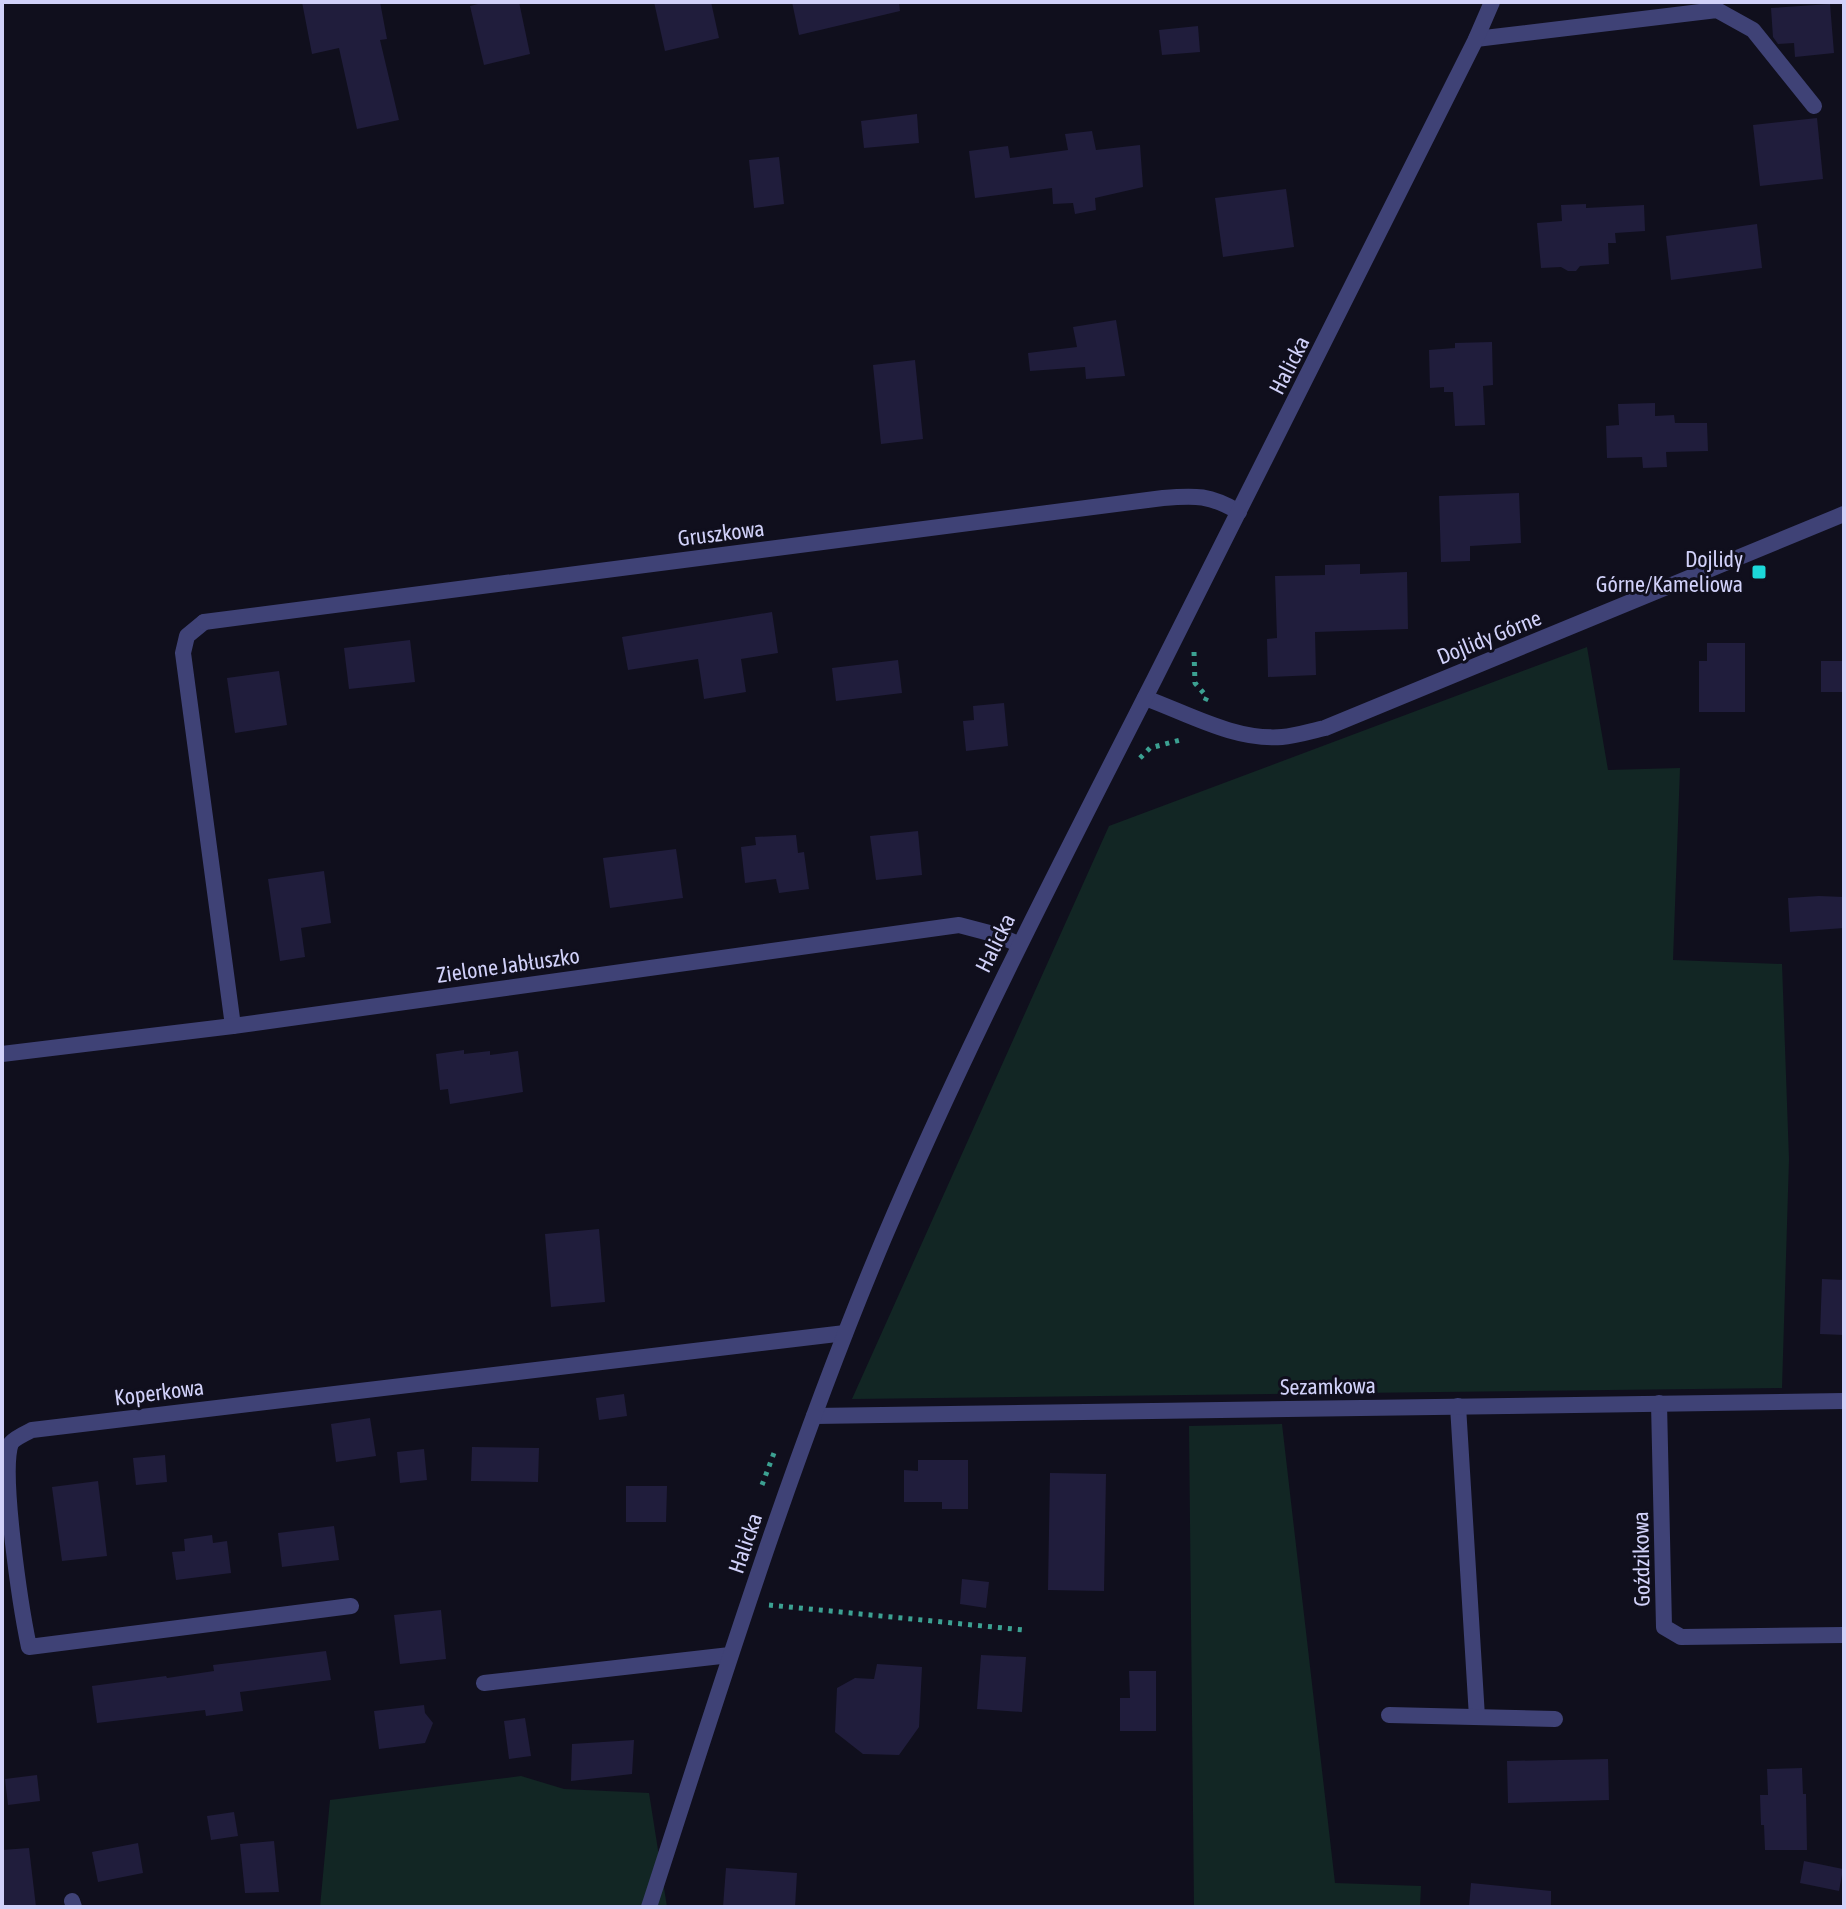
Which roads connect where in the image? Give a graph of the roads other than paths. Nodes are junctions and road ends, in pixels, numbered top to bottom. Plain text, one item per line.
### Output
1 (1492, 2) edge
2 (1476, 39) junction
3 (1814, 106) dead end
4 (1239, 512) junction
5 (1844, 514) edge
6 (1145, 698) junction
7 (1018, 944) junction
8 (233, 1026) junction
9 (2, 1054) edge
10 (845, 1333) junction
11 (1844, 1401) edge
12 (1659, 1403) junction
13 (1458, 1406) junction
14 (814, 1416) junction
15 (8, 1568) edge
16 (351, 1606) dead end
17 (1844, 1635) edge
18 (730, 1655) junction
19 (484, 1683) dead end
20 (1389, 1715) dead end
21 (1477, 1717) junction
22 (1555, 1719) dead end
23 (649, 1907) edge

1 - 2 street, Halicka
2 - 3 street
2 - 4 street, Halicka
4 - 6 street, Halicka
4 - 8 street, Gruszkowa
5 - 6 street, Dojlidy Górne
6 - 7 street, Halicka
7 - 8 street, Zielone Jabłuszko
7 - 10 street, Halicka
8 - 9 street, Zielone Jabłuszko
10 - 14 street, Halicka
10 - 15 street, Koperkowa
11 - 12 street, Sezamkowa
12 - 13 street, Sezamkowa
12 - 17 street, Goździkowa
13 - 14 street, Sezamkowa
13 - 21 street
14 - 18 street, Halicka
15 - 16 street, Koperkowa
18 - 19 street
18 - 23 street, Halicka
20 - 21 street
21 - 22 street

